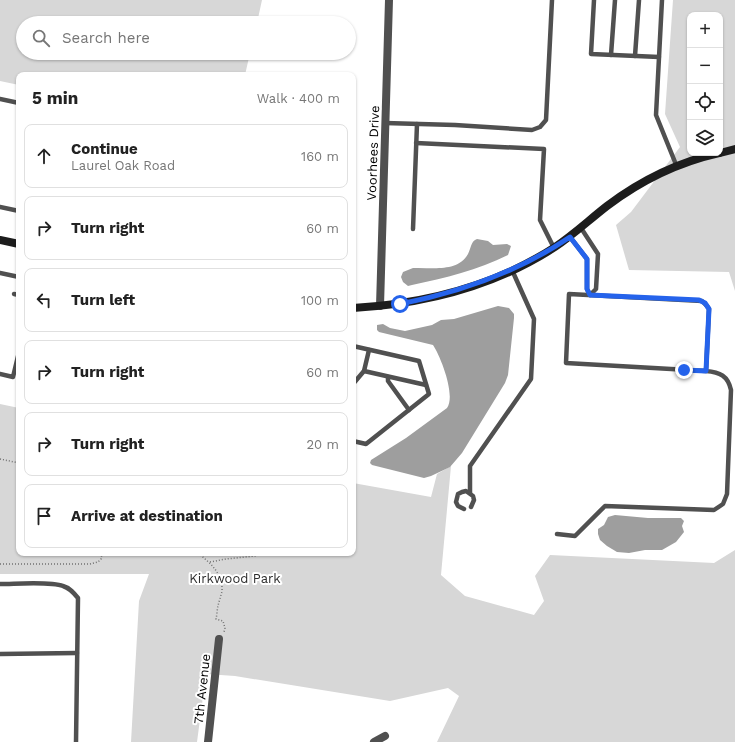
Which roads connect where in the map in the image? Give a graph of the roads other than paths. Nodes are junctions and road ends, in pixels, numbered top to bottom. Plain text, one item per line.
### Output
1 (389, 0) edge
2 (552, 0) edge
3 (594, 0) edge
4 (615, 0) edge
5 (639, 0) edge
6 (662, 0) edge
7 (611, 55) junction
8 (635, 56) junction
9 (659, 57) junction
10 (0, 101) edge
11 (16, 103) edge
12 (385, 123) junction
13 (417, 124) junction
14 (416, 143) junction
15 (735, 149) edge
16 (723, 152) edge
17 (706, 156) edge
18 (677, 167) junction
19 (0, 207) edge
20 (16, 210) edge
21 (581, 228) junction
22 (413, 229) dead end
23 (570, 237) junction
24 (0, 240) edge
25 (16, 243) edge
26 (554, 248) junction
27 (512, 270) junction
28 (0, 273) edge
29 (16, 276) edge
30 (590, 295) junction
31 (380, 306) junction
32 (356, 308) edge
33 (356, 347) edge
34 (369, 350) junction
35 (16, 368) edge
36 (364, 371) junction
37 (706, 371) junction
38 (0, 374) edge
39 (388, 377) junction
40 (356, 380) edge
41 (426, 385) junction
42 (409, 410) junction
43 (356, 442) edge
44 (470, 493) junction
45 (471, 507) dead end
46 (464, 509) dead end
47 (557, 534) dead end
48 (0, 584) edge
49 (219, 639) road end
50 (77, 653) junction
51 (0, 654) edge
52 (385, 736) dead end
53 (76, 742) edge
54 (208, 742) edge
55 (374, 742) edge

1 - 12 street, Voorhees Drive
2 - 13 lane
3 - 7 lane
4 - 7 lane
5 - 8 lane
6 - 9 lane
7 - 8 lane
8 - 9 lane
9 - 18 lane
10 - 11 lane
12 - 13 lane
12 - 31 street, Voorhees Drive
13 - 14 lane
14 - 22 lane
14 - 26 lane
15 - 16 street
17 - 18 street
18 - 21 street
19 - 20 lane
21 - 23 street
21 - 30 lane
23 - 26 street
23 - 30 lane
24 - 25 street
26 - 27 street
27 - 31 street
27 - 44 lane
28 - 29 lane
30 - 37 lane
30 - 37 lane
31 - 32 street
33 - 34 lane
34 - 36 lane
34 - 41 lane
35 - 38 lane
36 - 39 lane
36 - 40 lane
37 - 47 lane
39 - 41 lane
39 - 42 lane
41 - 42 lane
42 - 43 lane
44 - 45 lane
44 - 46 lane
48 - 50 lane
49 - 54 street, 7th Avenue
50 - 51 lane
50 - 53 lane
52 - 55 street

